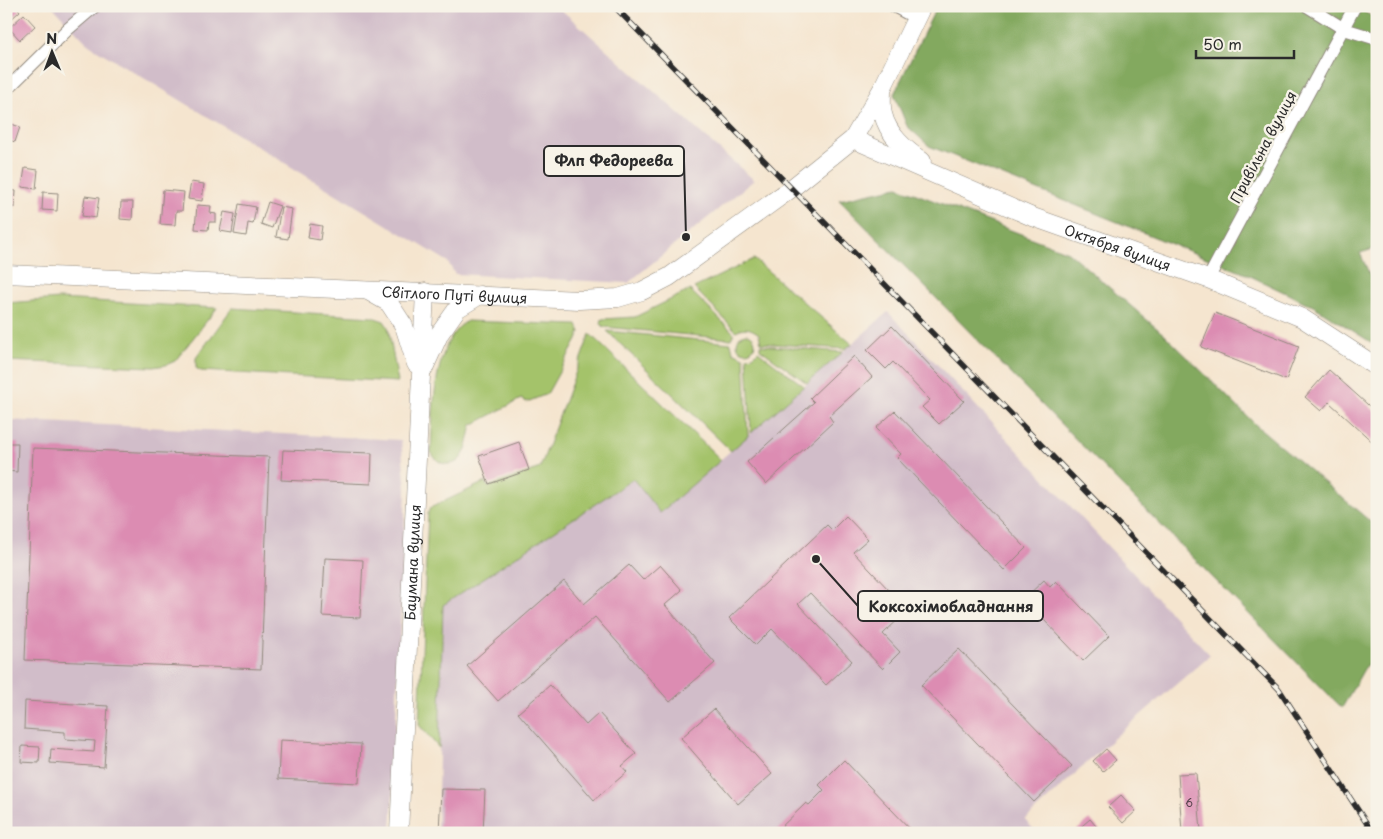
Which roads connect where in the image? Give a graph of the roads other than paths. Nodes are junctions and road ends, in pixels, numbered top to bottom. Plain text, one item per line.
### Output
1 (95, 6) edge
2 (894, 6) edge
3 (1307, 6) edge
4 (1355, 6) edge
5 (919, 12) edge
6 (1344, 29) junction
7 (1377, 39) edge
8 (882, 89) junction
9 (6, 90) edge
10 (853, 139) junction
11 (944, 178) junction
12 (7, 274) edge
13 (1208, 280) junction
14 (365, 290) junction
15 (425, 292) junction
16 (480, 295) junction
17 (1377, 367) edge
18 (420, 375) junction
19 (399, 833) edge

1 - 9 street
2 - 5 street
3 - 6 street
4 - 6 street, Привільна вулиця
5 - 8 main road
6 - 7 street
6 - 13 street, Привільна вулиця
8 - 10 main road
8 - 11 main road
10 - 11 main road, Октября вулиця
10 - 16 main road, Світлого Путі вулиця
11 - 13 main road, Октября вулиця
12 - 14 main road, Світлого Путі вулиця
13 - 17 main road, Октября вулиця
14 - 15 main road, Світлого Путі вулиця
14 - 18 main road
15 - 16 main road, Світлого Путі вулиця
15 - 18 main road, Баумана вулиця
16 - 18 main road
18 - 19 main road, Баумана вулиця

